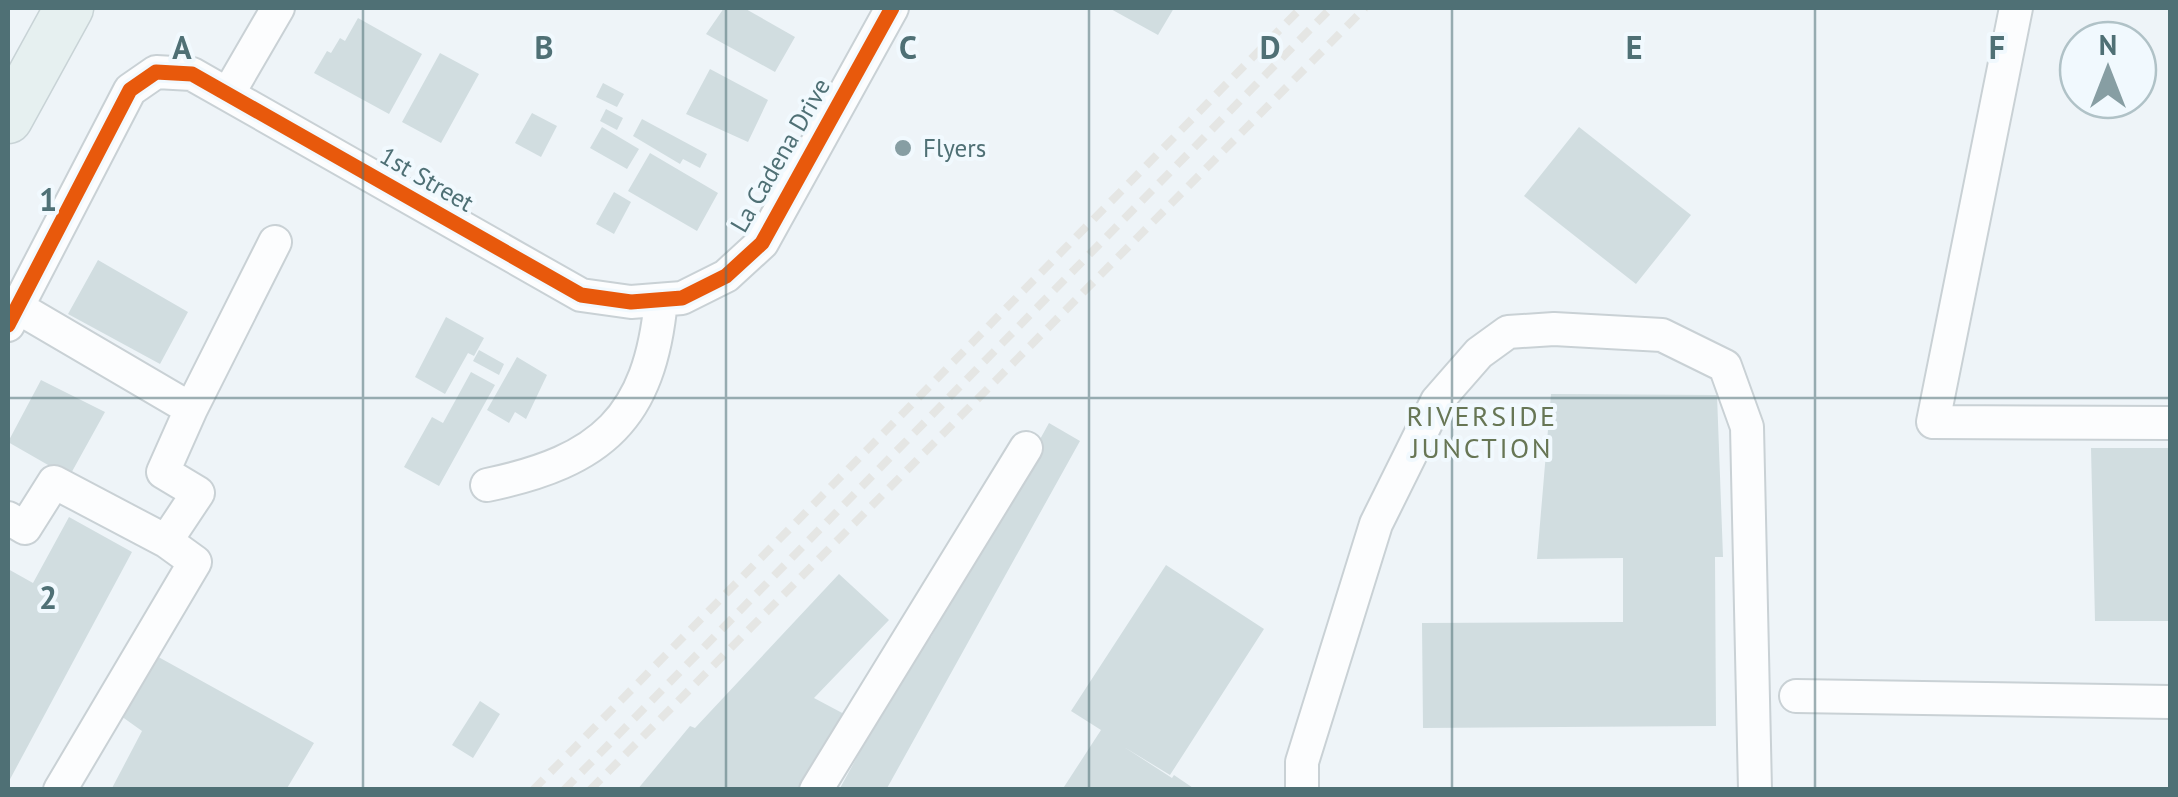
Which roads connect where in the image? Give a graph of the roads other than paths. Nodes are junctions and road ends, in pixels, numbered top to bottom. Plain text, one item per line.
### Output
1 (70, 8) edge
2 (278, 8) edge
3 (892, 8) edge
4 (2016, 8) edge
5 (228, 94) junction
6 (8, 119) edge
7 (276, 242) dead end
8 (671, 299) junction
9 (12, 316) edge
10 (191, 409) junction
11 (2170, 423) edge
12 (1026, 448) dead end
13 (488, 485) dead end
14 (8, 518) edge
15 (166, 541) junction
16 (1796, 696) dead end
17 (2170, 702) edge
18 (60, 790) edge
19 (816, 790) edge
20 (1302, 790) edge
21 (1755, 790) edge

1 - 6 highway
2 - 5 street
3 - 8 street, La Cadena Drive
4 - 11 street
5 - 8 street, 1st Street
5 - 9 street, 1st Street
7 - 10 street
8 - 13 street
9 - 10 street
10 - 15 street
12 - 19 street
14 - 15 street
15 - 18 street
16 - 17 street
20 - 21 street

